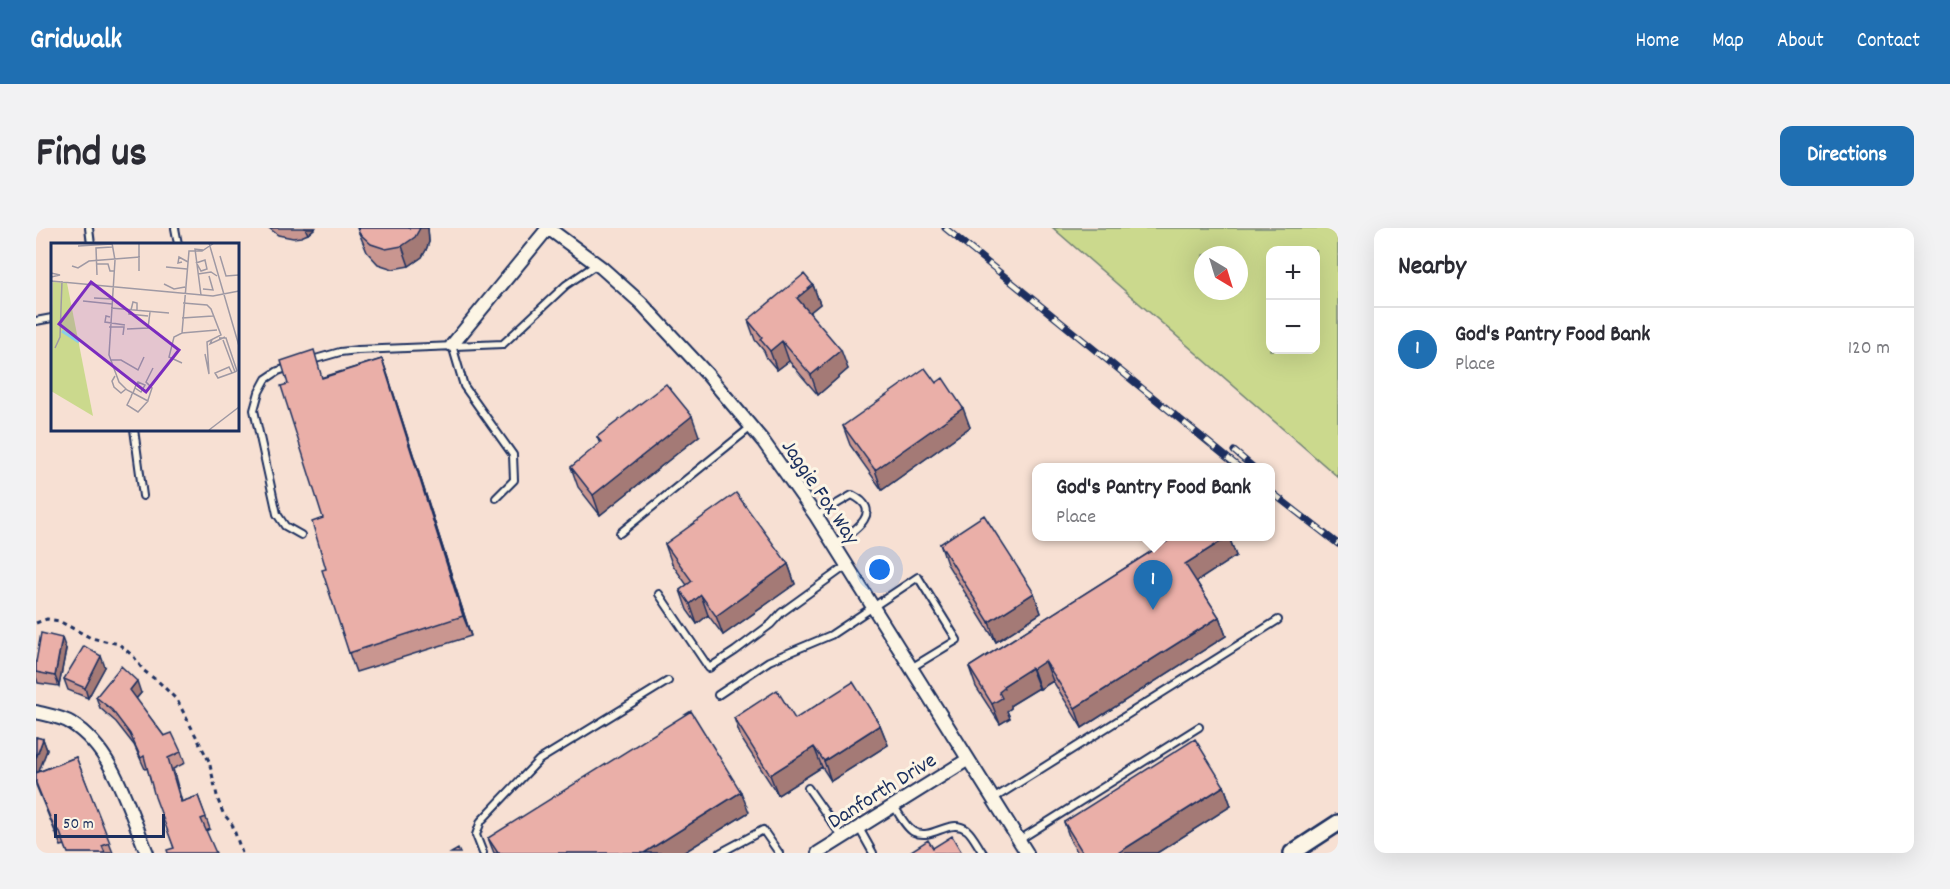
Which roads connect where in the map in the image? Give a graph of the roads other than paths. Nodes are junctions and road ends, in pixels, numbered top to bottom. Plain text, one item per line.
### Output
1 (88, 228) edge
2 (175, 228) edge
3 (548, 228) edge
4 (91, 243) edge
5 (178, 243) edge
6 (597, 264) junction
7 (51, 318) edge
8 (36, 321) edge
9 (452, 345) junction
10 (309, 361) edge
11 (299, 364) edge
12 (751, 427) junction
13 (134, 430) edge
14 (143, 496) dead end
15 (496, 498) dead end
16 (816, 516) junction
17 (620, 533) dead end
18 (301, 535) dead end
19 (834, 545) junction
20 (847, 565) junction
21 (658, 594) dead end
22 (872, 606) junction
23 (1278, 620) dead end
24 (911, 669) junction
25 (668, 681) dead end
26 (718, 695) dead end
27 (36, 712) edge
28 (1199, 728) dead end
29 (967, 760) junction
30 (808, 788) dead end
31 (992, 800) junction
32 (894, 806) junction
33 (1338, 823) edge
34 (859, 828) junction
35 (843, 838) junction
36 (1019, 841) junction
37 (147, 853) edge
38 (483, 853) edge
39 (720, 853) edge
40 (779, 853) edge
41 (818, 853) edge
42 (873, 853) edge
43 (982, 853) edge
44 (1027, 853) edge
45 (1292, 853) edge

1 - 4 lane
2 - 5 lane
3 - 6 street, Jaggie Fox Way
3 - 9 street
6 - 9 lane
6 - 12 street, Jaggie Fox Way
7 - 8 lane
9 - 10 lane
9 - 15 lane
11 - 18 lane
12 - 16 street, Jaggie Fox Way
12 - 17 lane
13 - 14 lane
16 - 19 street, Jaggie Fox Way
16 - 19 lane
19 - 20 street, Jaggie Fox Way
20 - 21 lane
20 - 22 street, Jaggie Fox Way
22 - 24 street, Jaggie Fox Way
22 - 24 lane
22 - 26 lane
23 - 31 lane
24 - 29 street, Jaggie Fox Way
25 - 38 lane
27 - 37 street
28 - 36 lane
29 - 31 street, Jaggie Fox Way
29 - 32 street, Danforth Drive
30 - 35 lane
31 - 36 street, Jaggie Fox Way
32 - 34 street, Danforth Drive
32 - 43 lane
33 - 45 street
34 - 35 street, Danforth Drive
34 - 42 lane
35 - 41 street, Danforth Drive
36 - 44 street, Jaggie Fox Way
39 - 40 lane

